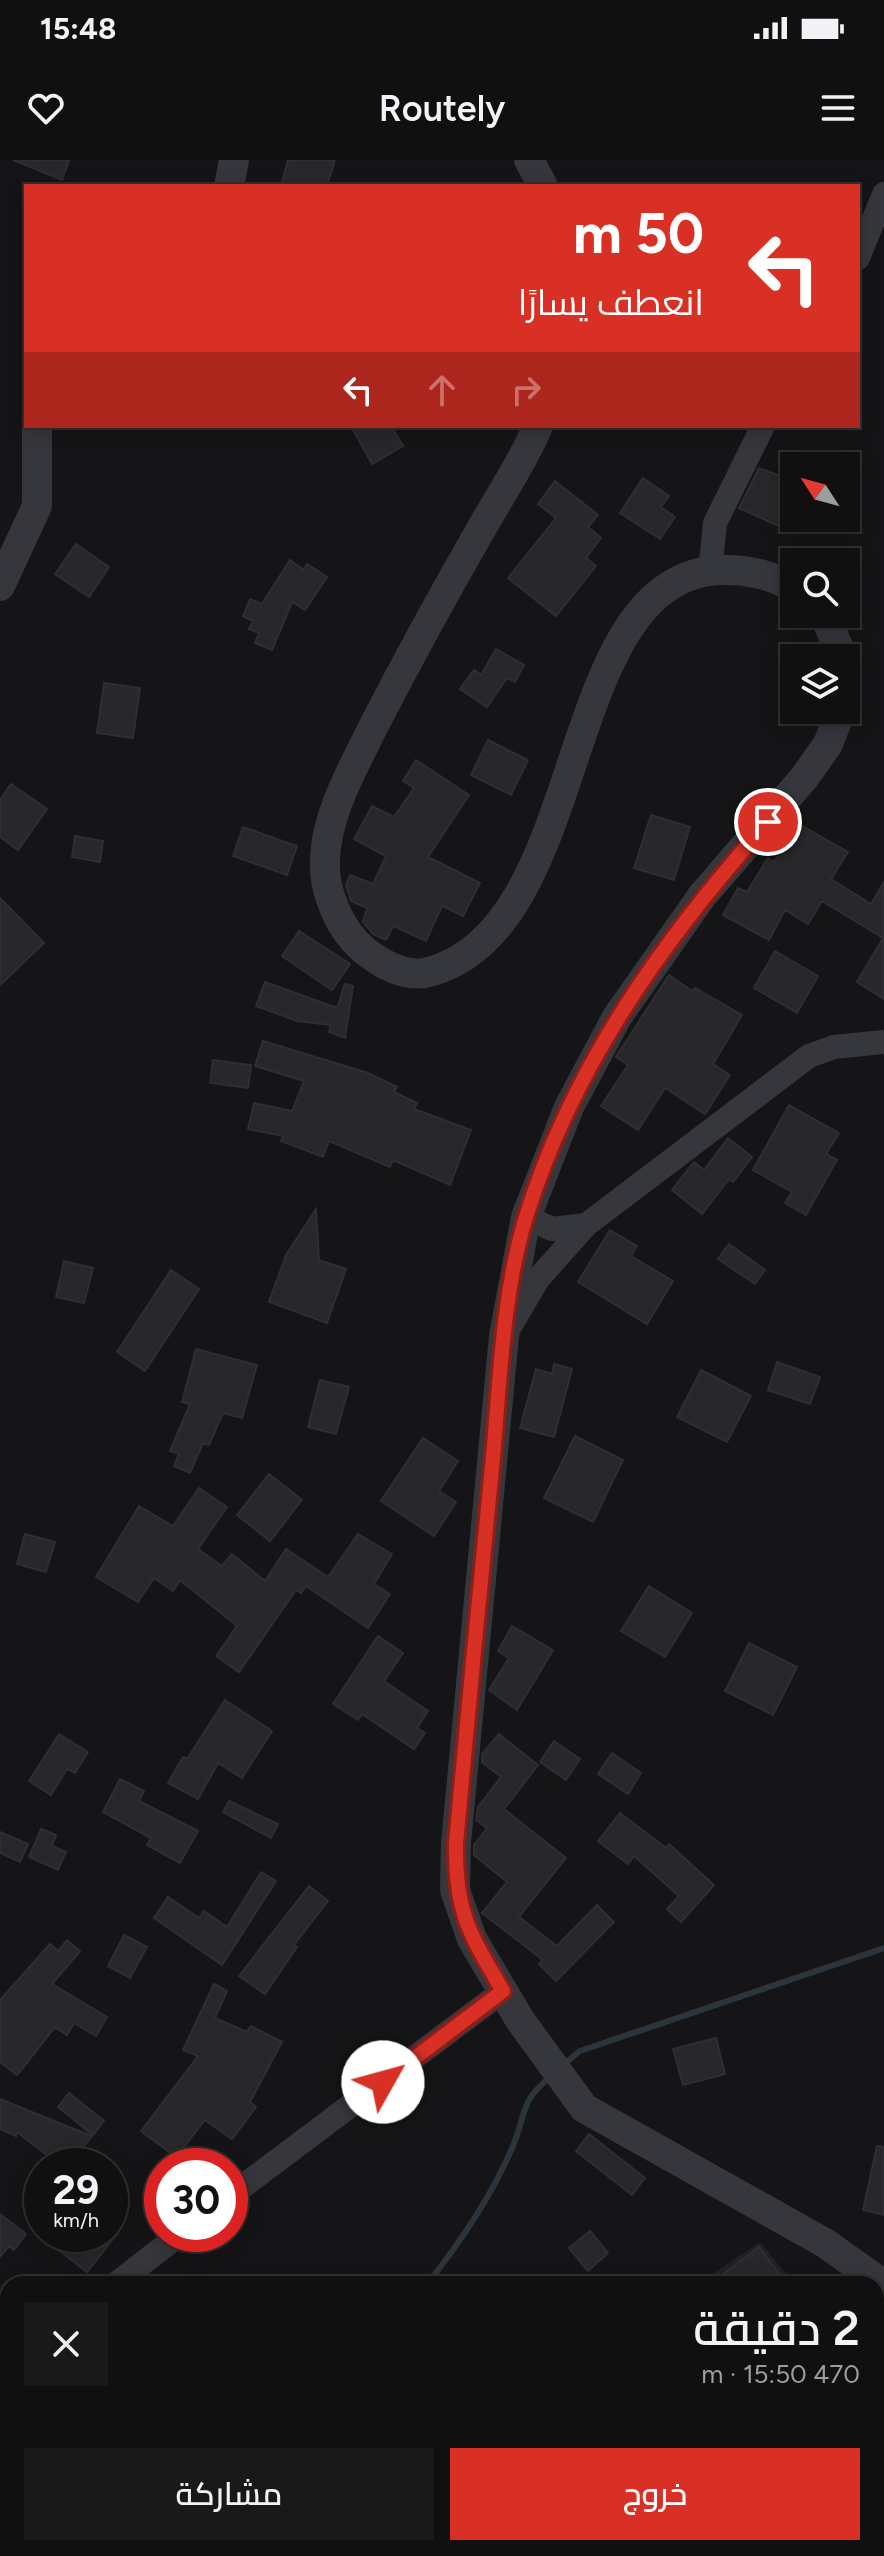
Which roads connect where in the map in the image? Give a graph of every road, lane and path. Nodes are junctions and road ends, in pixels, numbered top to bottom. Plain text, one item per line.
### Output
1 (234, 160) edge
2 (529, 160) edge
3 (229, 184) edge
4 (542, 184) edge
5 (884, 194) edge
6 (860, 253) edge
7 (37, 428) edge
8 (537, 428) edge
9 (762, 428) edge
10 (710, 571) junction
11 (780, 582) edge
12 (0, 586) edge
13 (836, 724) edge
14 (884, 1042) edge
15 (526, 1217) junction
16 (586, 1225) junction
17 (504, 1336) junction
18 (503, 1991) junction
19 (248, 2182) edge
20 (157, 2252) edge
21 (126, 2276) edge
22 (871, 2276) edge

1 - 3 street
2 - 4 street
5 - 6 street
7 - 12 street
8 - 10 street
9 - 10 street
10 - 11 street
13 - 15 street
14 - 16 street
15 - 16 street
15 - 17 street
16 - 17 street
17 - 18 street
18 - 19 street
18 - 22 street
20 - 21 street

